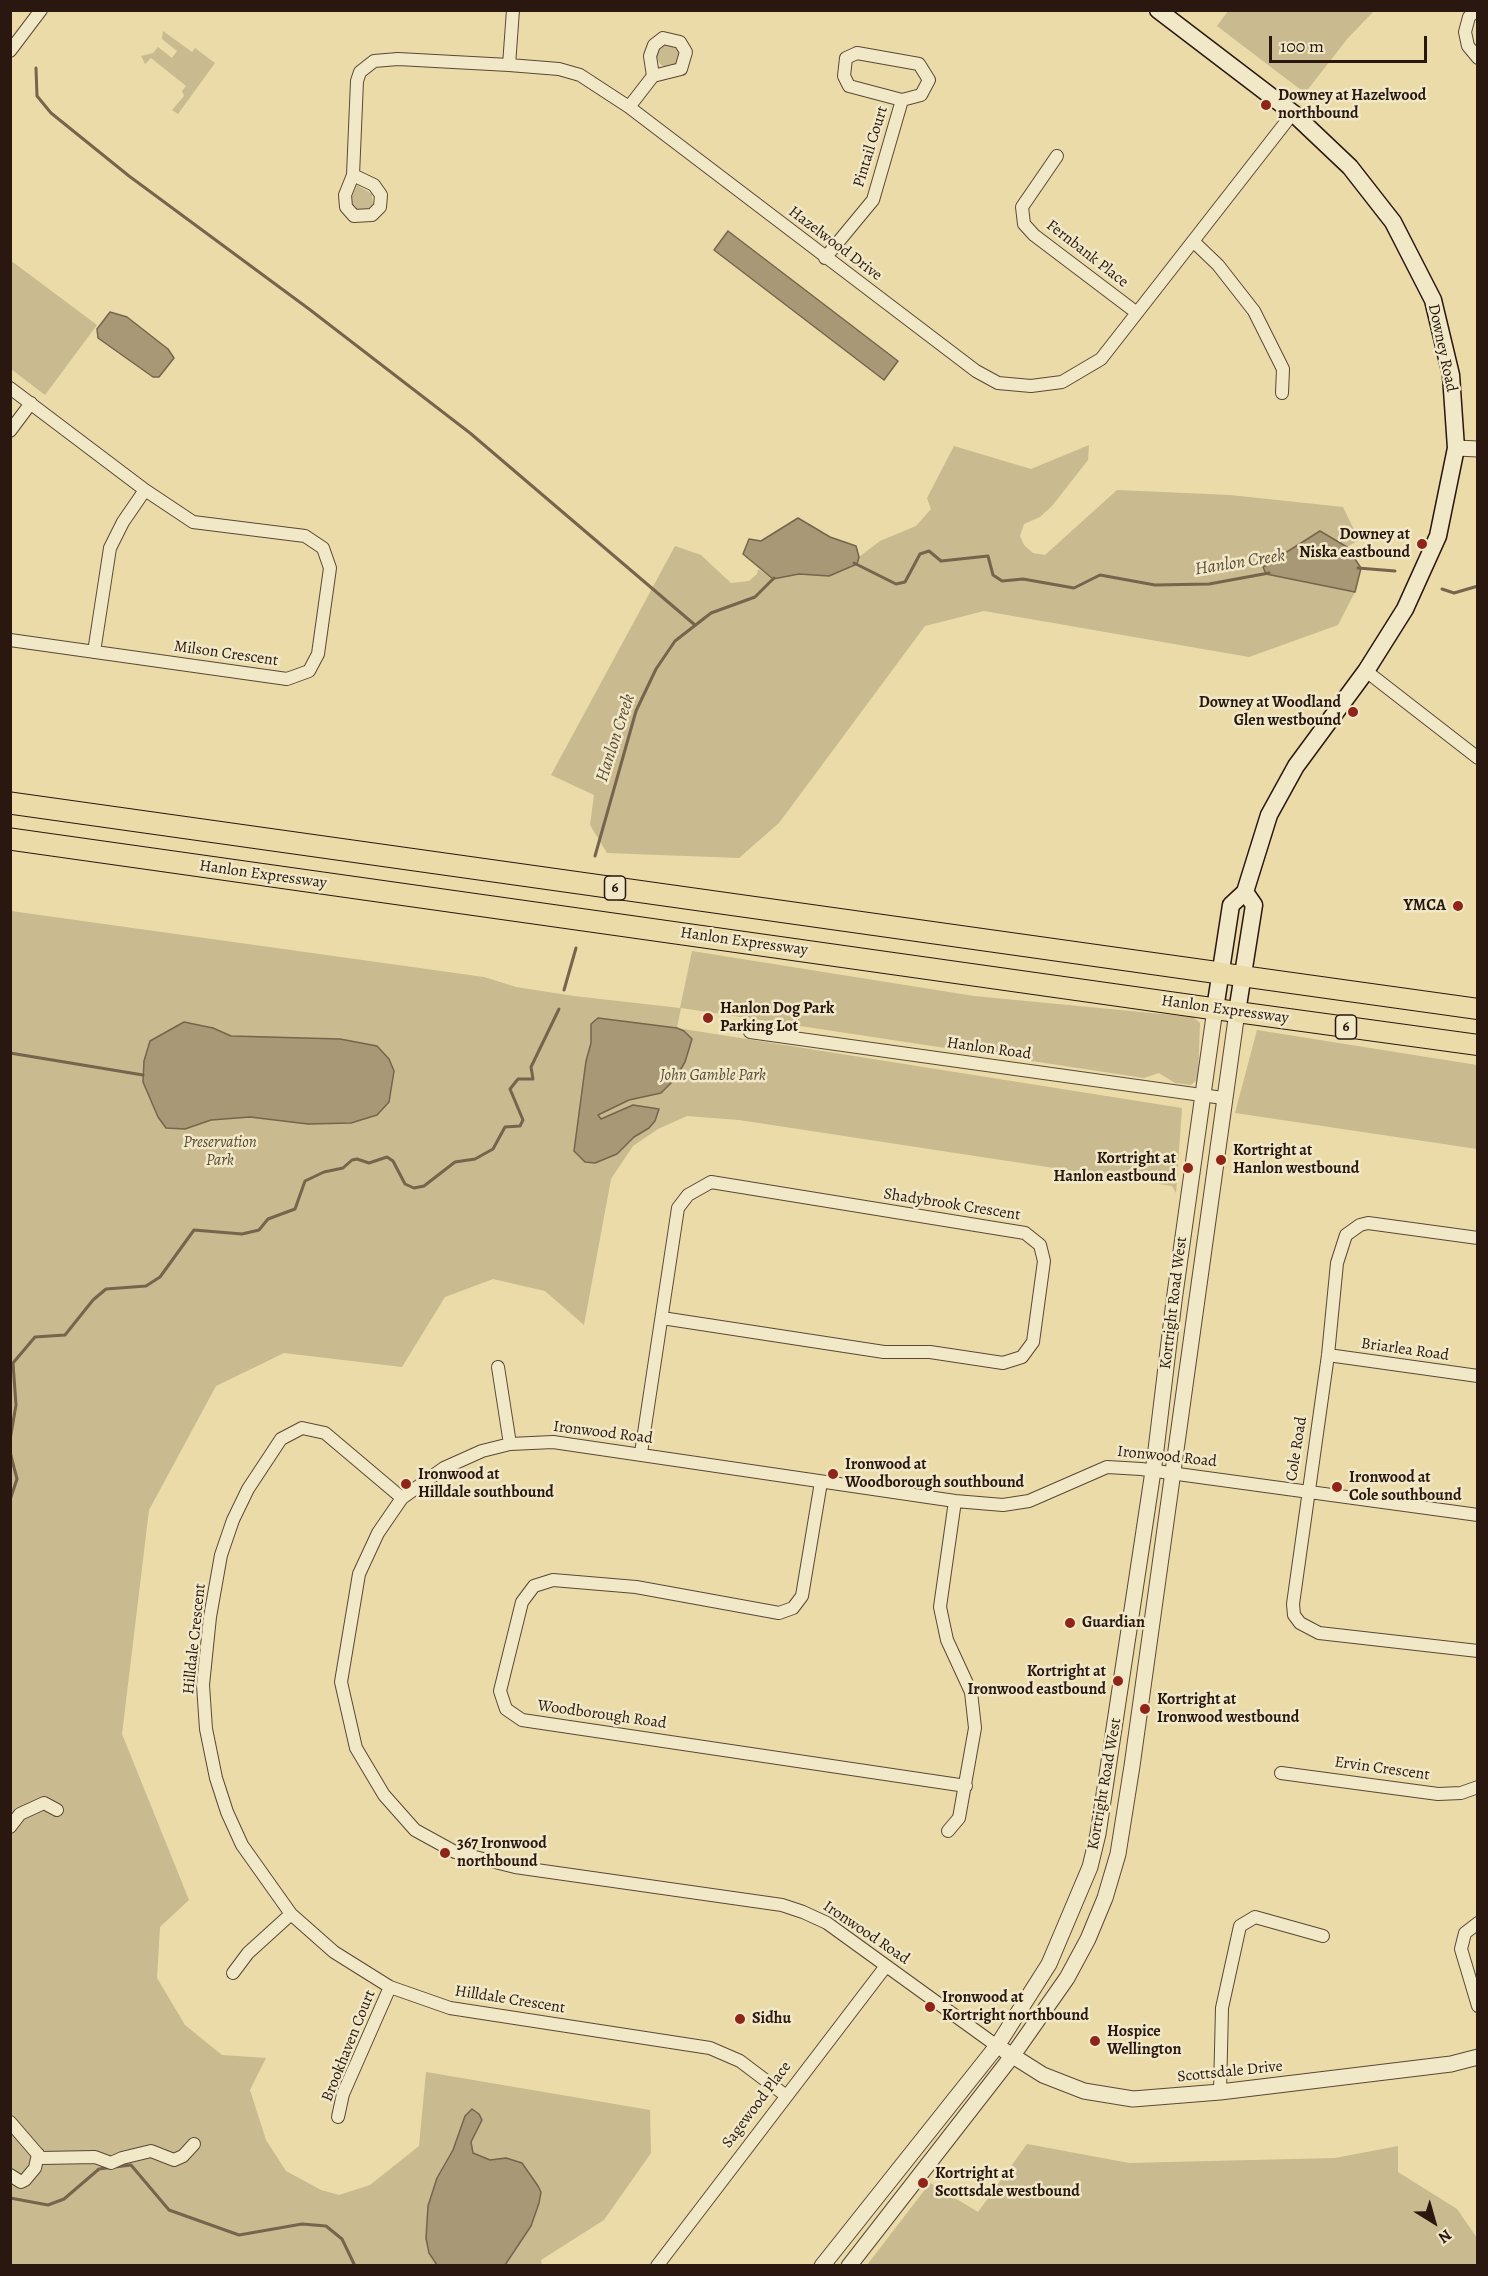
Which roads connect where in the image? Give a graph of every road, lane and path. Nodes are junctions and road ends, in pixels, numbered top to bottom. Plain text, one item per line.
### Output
1 (41, 10) edge
2 (513, 10) edge
3 (1158, 10) edge
4 (1476, 10) edge
5 (10, 51) edge
6 (1478, 58) edge
7 (509, 65) junction
8 (653, 76) dead end
9 (902, 100) junction
10 (629, 107) junction
11 (1293, 113) junction
12 (1057, 156) dead end
13 (354, 175) dead end
14 (1194, 242) junction
15 (825, 258) junction
16 (1137, 314) junction
17 (10, 388) edge
18 (1282, 393) dead end
19 (31, 403) junction
20 (10, 431) edge
21 (1456, 448) junction
22 (1478, 449) edge
23 (145, 490) junction
24 (10, 640) edge
25 (94, 652) junction
26 (1366, 671) junction
27 (1478, 758) edge
28 (10, 804) edge
29 (10, 839) edge
30 (1245, 891) junction
31 (1220, 973) junction
32 (1241, 976) junction
33 (1478, 1008) edge
34 (1215, 1009) junction
35 (1237, 1012) junction
36 (750, 1032) dead end
37 (1478, 1045) edge
38 (1201, 1095) junction
39 (1223, 1098) junction
40 (1478, 1238) edge
41 (663, 1318) junction
42 (1328, 1355) junction
43 (498, 1367) dead end
44 (1478, 1376) edge
45 (510, 1444) junction
46 (641, 1453) junction
47 (1153, 1470) junction
48 (1173, 1473) junction
49 (821, 1482) junction
50 (1307, 1491) junction
51 (402, 1497) junction
52 (955, 1501) junction
53 (1478, 1515) edge
54 (1478, 1651) edge
55 (1281, 1773) dead end
56 (966, 1786) junction
57 (1478, 1787) edge
58 (57, 1810) dead end
59 (10, 1827) edge
60 (948, 1831) dead end
61 (291, 1914) junction
62 (1478, 1923) edge
63 (1323, 1936) dead end
64 (886, 1966) junction
65 (233, 1973) dead end
66 (390, 1987) junction
67 (1478, 2006) edge
68 (997, 2046) junction
69 (1013, 2055) junction
70 (1478, 2057) edge
71 (1220, 2092) junction
72 (785, 2095) junction
73 (338, 2117) dead end
74 (10, 2122) edge
75 (194, 2144) dead end
76 (38, 2154) junction
77 (10, 2175) edge
78 (657, 2265) edge
79 (822, 2265) edge
80 (849, 2265) edge

1 - 5 street
2 - 7 street
3 - 11 main road, Downey Road
4 - 6 street
7 - 10 street, Hazelwood Drive
7 - 13 street, Hazelwood Drive
8 - 10 street
9 - 9 street, Pintail Court
9 - 15 street, Pintail Court
10 - 15 street, Hazelwood Drive
11 - 14 street, Hazelwood Drive
11 - 21 main road, Downey Road
12 - 16 street, Fernbank Place
14 - 16 street, Hazelwood Drive
14 - 18 street
15 - 16 street, Hazelwood Drive
17 - 19 street, Milson Crescent
19 - 20 street
19 - 23 street, Milson Crescent
21 - 22 street
21 - 26 main road, Downey Road
23 - 25 street
23 - 25 street, Milson Crescent
24 - 25 street, Milson Crescent
26 - 27 street
26 - 30 main road, Downey Road
28 - 31 highway, 6
29 - 34 highway, Hanlon Expressway / 6
30 - 31 main road, Downey Road
30 - 32 main road
31 - 32 highway, 6
31 - 34 main road, Kortright Road West
32 - 33 highway, 6
32 - 35 main road
34 - 35 highway, Hanlon Expressway / 6
34 - 38 street, Kortright Road West
35 - 37 highway, Hanlon Expressway / 6
35 - 39 street, Kortright Road West
36 - 38 street, Hanlon Road
38 - 39 street, Hanlon Road
38 - 47 street, Kortright Road West
39 - 48 street, Kortright Road West
40 - 42 street, Cole Road
41 - 41 street, Shadybrook Crescent
41 - 46 street, Shadybrook Crescent
42 - 44 street, Briarlea Road
42 - 50 street, Cole Road
43 - 45 street
45 - 46 street, Ironwood Road
45 - 51 street, Ironwood Road
46 - 49 street, Ironwood Road
47 - 48 street, Ironwood Road
47 - 52 street, Ironwood Road
47 - 68 street, Kortright Road West
48 - 50 street, Ironwood Road
48 - 69 street, Kortright Road West
49 - 52 street, Ironwood Road
49 - 56 street, Woodborough Road
50 - 53 street, Ironwood Road
50 - 54 street, Cole Road
51 - 61 street, Hilldale Crescent
51 - 64 street, Ironwood Road
52 - 56 street
55 - 57 street, Ervin Crescent
56 - 60 street
58 - 59 street
61 - 65 street
61 - 66 street, Hilldale Crescent
62 - 67 street
63 - 71 street
64 - 68 street, Ironwood Road
64 - 72 street, Sagewood Place
66 - 72 street, Hilldale Crescent
66 - 73 street, Brookhaven Court
68 - 69 street, Scottsdale Drive
68 - 79 street, Kortright Road West
69 - 71 street, Scottsdale Drive
69 - 80 street, Kortright Road West
70 - 71 street, Scottsdale Drive
72 - 78 street, Sagewood Place
74 - 76 street
75 - 76 street
76 - 77 street

